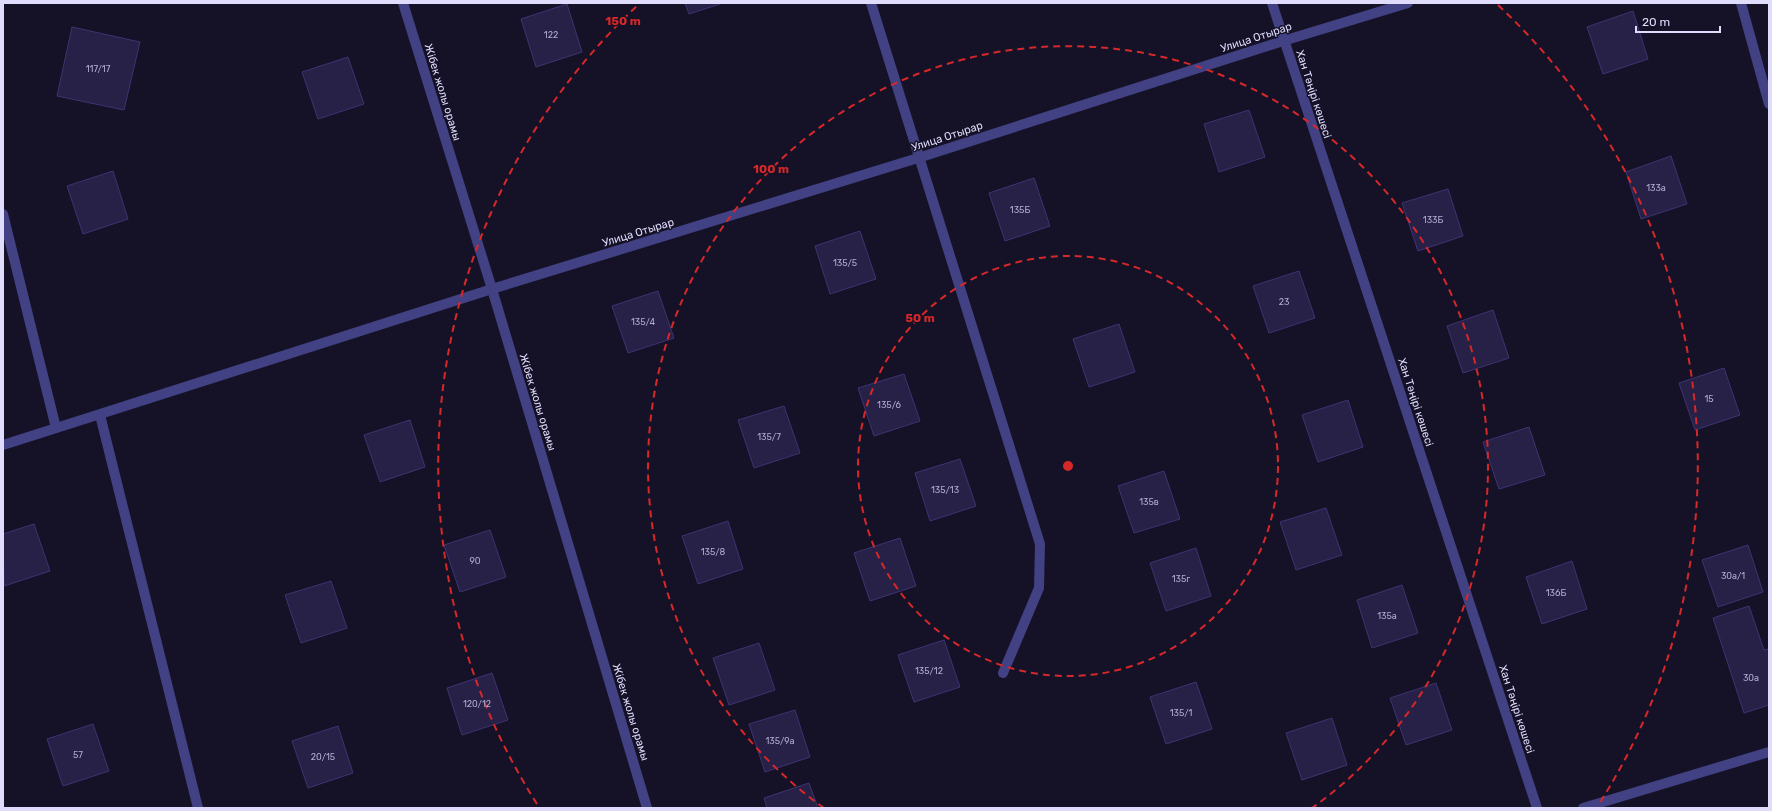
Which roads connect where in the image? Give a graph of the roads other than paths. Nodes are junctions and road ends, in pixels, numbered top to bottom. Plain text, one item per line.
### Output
1 (403, 3) edge
2 (871, 3) edge
3 (1272, 3) edge
4 (1408, 3) edge
5 (1740, 3) edge
6 (1283, 41) junction
7 (1769, 104) edge
8 (918, 158) junction
9 (3, 214) edge
10 (492, 289) junction
11 (100, 415) junction
12 (56, 428) junction
13 (3, 445) edge
14 (1003, 673) dead end
15 (1769, 752) edge
16 (198, 808) edge
17 (647, 808) edge
18 (1538, 808) edge
19 (1583, 808) edge

1 - 10 street, Жібек жолы орамы
2 - 8 street
3 - 6 street, Хан Тәңірі көшесі
4 - 6 street, Улица Отырар
5 - 7 street
6 - 8 street, Улица Отырар
6 - 18 street, Хан Тәңірі көшесі
8 - 10 street, Улица Отырар
8 - 14 street
9 - 12 street
10 - 11 street, Улица Отырар
10 - 17 street, Жібек жолы орамы
11 - 12 street, Улица Отырар
11 - 16 street
12 - 13 street, Улица Отырар
15 - 19 street

